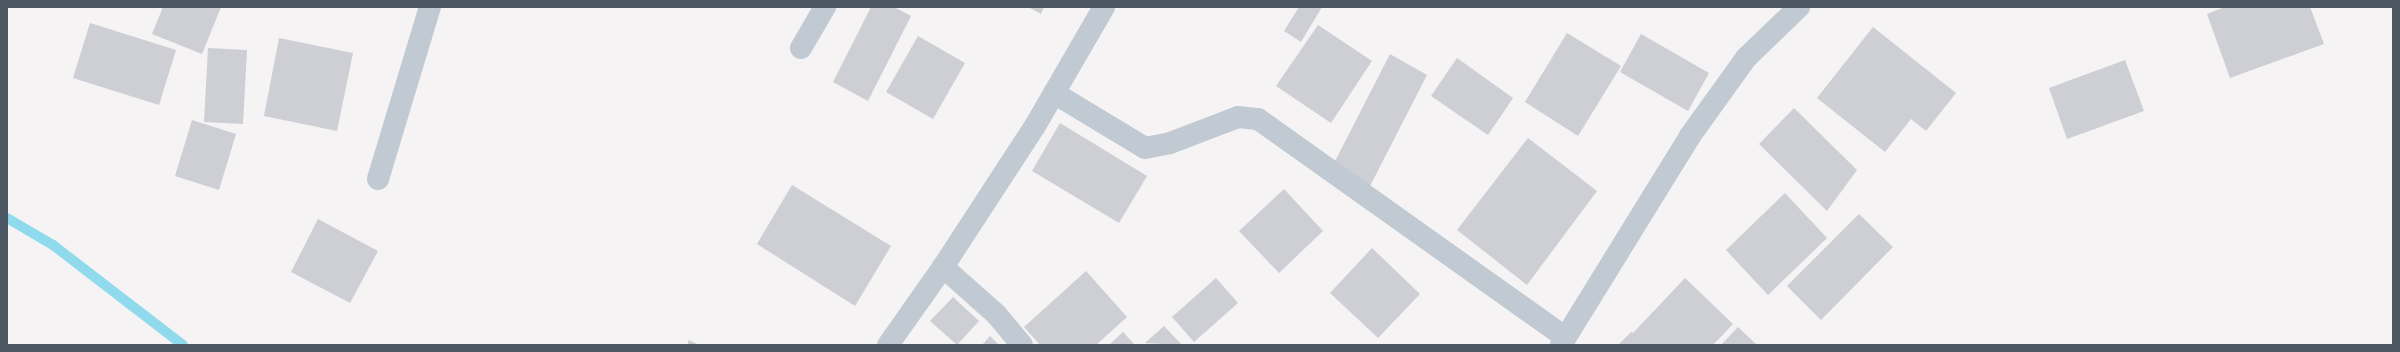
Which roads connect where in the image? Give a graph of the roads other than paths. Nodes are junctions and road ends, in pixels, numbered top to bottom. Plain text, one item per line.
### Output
1 (430, 7) edge
2 (824, 7) edge
3 (1104, 7) edge
4 (1798, 7) edge
5 (801, 48) dead end
6 (1054, 93) junction
7 (378, 180) dead end
8 (943, 267) junction
9 (1563, 341) edge
10 (888, 345) edge
11 (1022, 345) edge

1 - 7 street
2 - 5 street
3 - 6 street
4 - 9 street
6 - 8 street
6 - 9 street
8 - 10 street
8 - 11 street

